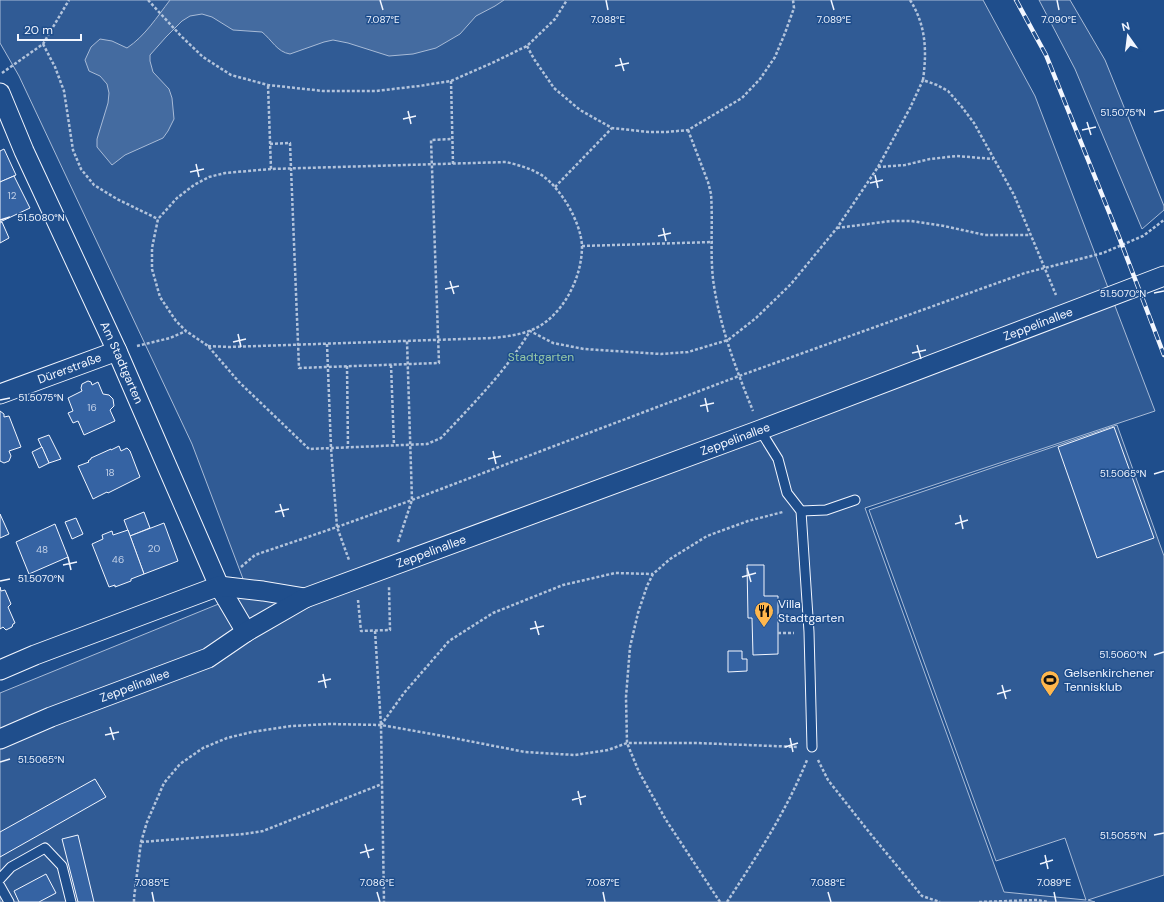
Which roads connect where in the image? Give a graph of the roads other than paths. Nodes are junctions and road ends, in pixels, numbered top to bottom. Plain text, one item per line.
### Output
1 (0, 93) edge
2 (1164, 276) edge
3 (117, 351) junction
4 (0, 394) edge
5 (760, 430) junction
6 (855, 500) dead end
7 (801, 511) junction
8 (219, 586) junction
9 (305, 598) junction
10 (246, 632) junction
11 (0, 670) edge
12 (0, 739) edge
13 (812, 747) road end
14 (0, 879) edge
15 (0, 886) edge
16 (9, 902) edge
17 (72, 902) edge

1 - 3 street, Am Stadtgarten
2 - 5 street, Zeppelinallee
3 - 4 street, Dürerstraße
3 - 8 street, Am Stadtgarten
5 - 7 lane
5 - 9 street, Zeppelinallee
6 - 7 lane
7 - 13 lane
8 - 9 street
8 - 10 street, Am Stadtgarten
8 - 11 street
9 - 10 street, Zeppelinallee
10 - 12 street, Zeppelinallee
14 - 17 lane
15 - 16 lane

